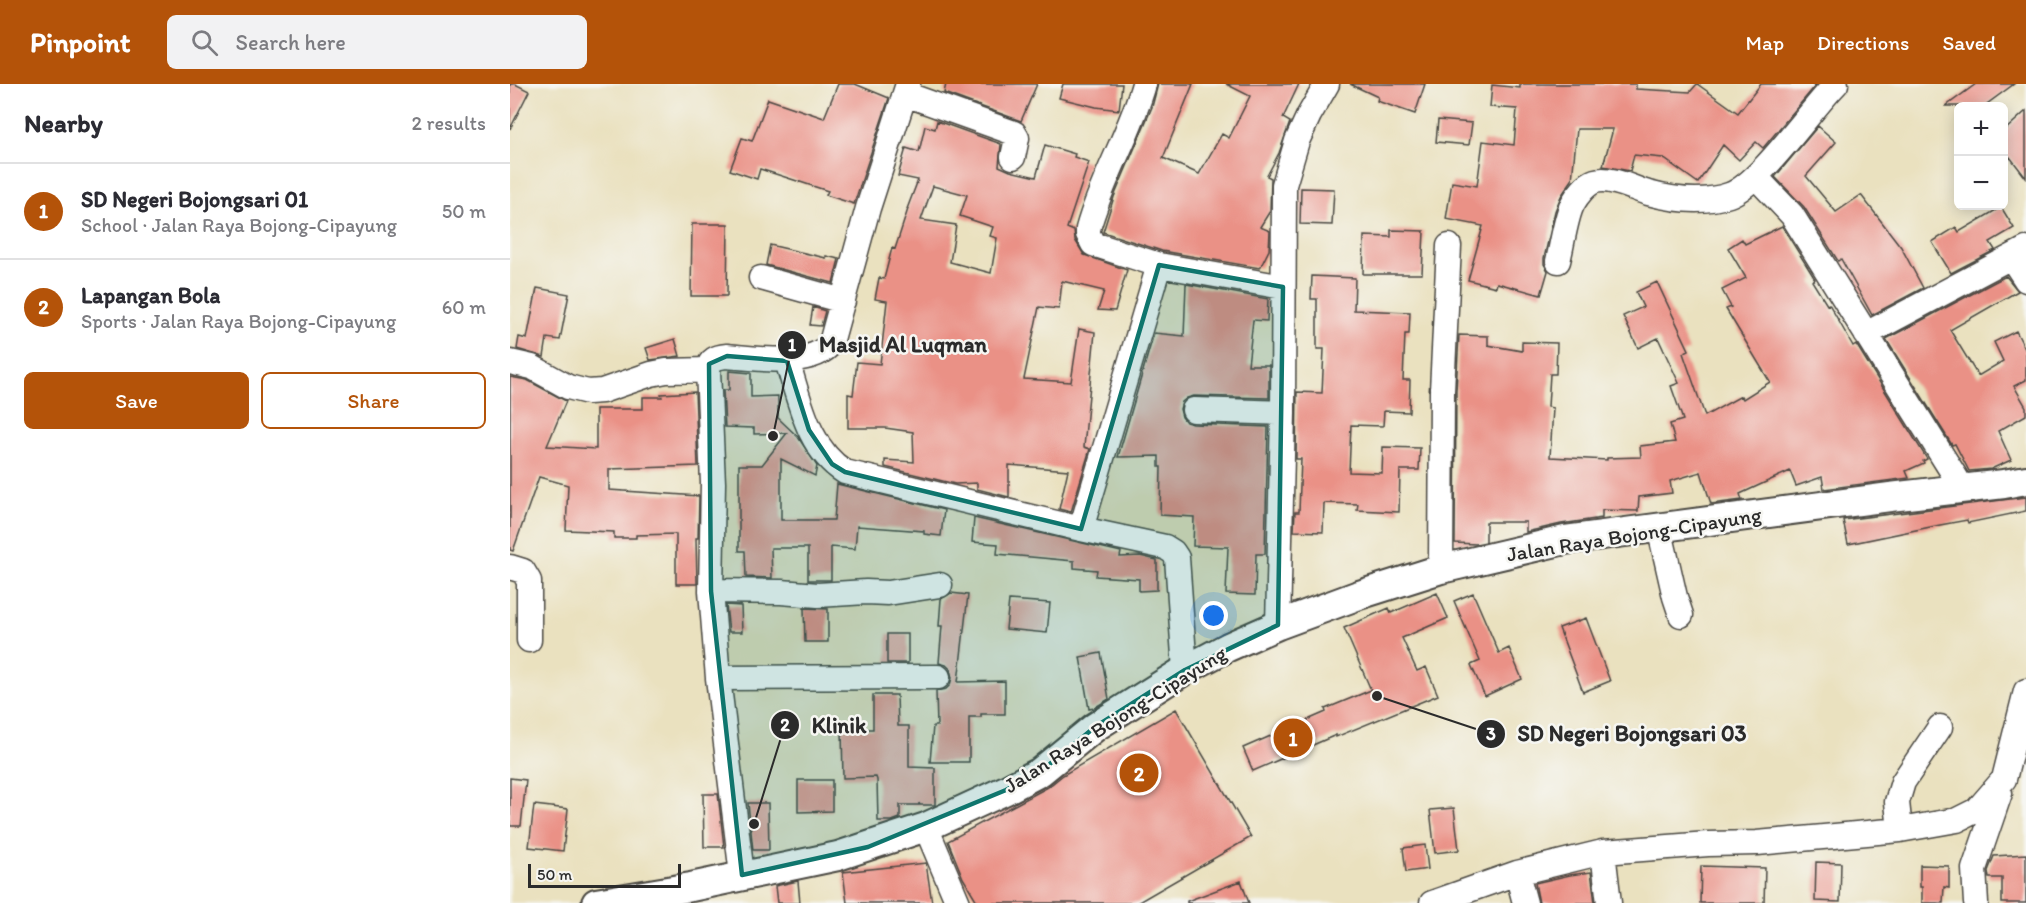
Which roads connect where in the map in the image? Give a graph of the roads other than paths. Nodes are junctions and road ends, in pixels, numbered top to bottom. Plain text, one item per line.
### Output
1 (1144, 84) edge
2 (1327, 84) edge
3 (1836, 84) edge
4 (907, 89) edge
5 (1012, 157) dead end
6 (1756, 177) junction
7 (1449, 246) dead end
8 (2019, 253) edge
9 (1558, 261) dead end
10 (1159, 265) junction
11 (761, 278) dead end
12 (2026, 280) edge
13 (1283, 286) junction
14 (843, 301) junction
15 (1866, 334) junction
16 (787, 361) junction
17 (510, 362) edge
18 (708, 370) junction
19 (1194, 410) dead end
20 (1283, 413) junction
21 (2026, 480) edge
22 (1963, 489) junction
23 (1659, 527) junction
24 (1081, 529) junction
25 (510, 567) edge
26 (1441, 569) junction
27 (940, 585) dead end
28 (711, 591) junction
29 (1681, 615) dead end
30 (1278, 626) junction
31 (529, 640) dead end
32 (1185, 670) junction
33 (938, 677) dead end
34 (718, 678) junction
35 (2026, 691) edge
36 (1940, 727) dead end
37 (2004, 779) junction
38 (926, 827) junction
39 (1900, 830) junction
40 (1603, 852) junction
41 (1517, 873) junction
42 (742, 875) junction
43 (596, 903) edge
44 (958, 903) edge
45 (1432, 903) edge
46 (1525, 903) edge
47 (1610, 903) edge
48 (1976, 903) edge

1 - 10 street
2 - 13 street
3 - 6 street
4 - 5 street
4 - 14 street
6 - 9 street
6 - 15 street
7 - 26 street
8 - 12 street
8 - 15 street
10 - 13 street
10 - 24 street
11 - 14 street
13 - 20 street
14 - 16 street
15 - 22 street
16 - 18 street
16 - 24 street
17 - 18 street
18 - 28 street
19 - 20 street
20 - 30 street
21 - 22 street, Jalan Raya Bojong-Cipayung
22 - 23 street, Jalan Raya Bojong-Cipayung
23 - 26 street, Jalan Raya Bojong-Cipayung
23 - 29 street
24 - 32 street
25 - 31 street
26 - 30 street, Jalan Raya Bojong-Cipayung
27 - 28 street
28 - 34 street
30 - 32 street, Jalan Raya Bojong-Cipayung
32 - 38 street, Jalan Raya Bojong-Cipayung
33 - 34 street
34 - 42 street
35 - 37 street
36 - 39 street
37 - 39 street
37 - 48 street
38 - 42 street, Jalan Raya Bojong-Cipayung
38 - 44 street
39 - 40 street
40 - 41 street
40 - 47 street
41 - 45 street
41 - 46 street
42 - 43 street, Jalan Raya Bojong-Cipayung

